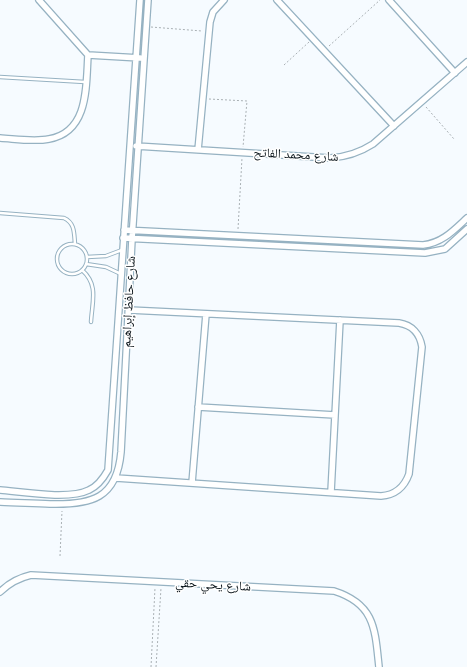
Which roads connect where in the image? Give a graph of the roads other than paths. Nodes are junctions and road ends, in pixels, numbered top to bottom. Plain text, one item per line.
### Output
1 (39, 0) edge
2 (140, 0) edge
3 (148, 0) edge
4 (224, 0) edge
5 (277, 0) edge
6 (388, 0) edge
7 (88, 55) junction
8 (137, 58) junction
9 (145, 58) junction
10 (467, 62) edge
11 (455, 72) junction
12 (0, 77) edge
13 (86, 82) junction
14 (394, 126) junction
15 (0, 138) edge
16 (130, 145) junction
17 (139, 146) junction
18 (198, 150) junction
19 (0, 213) edge
20 (467, 218) edge
21 (467, 229) edge
22 (124, 230) junction
23 (133, 231) junction
24 (123, 238) junction
25 (132, 239) junction
26 (75, 244) junction
27 (417, 245) junction
28 (122, 250) junction
29 (416, 253) junction
30 (87, 257) junction
31 (86, 264) junction
32 (82, 270) junction
33 (121, 274) junction
34 (129, 310) junction
35 (206, 314) junction
36 (340, 320) junction
37 (90, 322) dead end
38 (114, 393) junction
39 (124, 394) junction
40 (198, 407) junction
41 (335, 415) junction
42 (116, 478) junction
43 (192, 483) junction
44 (0, 490) edge
45 (18, 492) junction
46 (331, 492) junction
47 (0, 502) edge
48 (18, 503) junction
49 (0, 592) edge
50 (379, 667) edge

1 - 7 street
2 - 8 street, شارع حافظ إبراهيم
3 - 9 street, شارع حافظ إبراهيم
4 - 18 street
5 - 14 street
6 - 11 street
7 - 8 street
7 - 13 street
8 - 9 street
8 - 16 street, شارع حافظ إبراهيم
9 - 17 street, شارع حافظ إبراهيم
10 - 11 street, شارع محمد الفاتح
11 - 14 street, شارع محمد الفاتح
12 - 13 lane
13 - 15 street
14 - 18 street, شارع محمد الفاتح
16 - 17 street, شارع محمد الفاتح
16 - 22 street, شارع حافظ إبراهيم
17 - 18 street, شارع محمد الفاتح
17 - 23 street, شارع حافظ إبراهيم
19 - 26 lane
20 - 27 street
21 - 29 street
22 - 23 street
22 - 24 street, شارع حافظ إبراهيم
23 - 25 street, شارع حافظ إبراهيم
23 - 27 street
24 - 25 street
24 - 28 street, شارع حافظ إبراهيم
25 - 29 street
25 - 34 street, شارع حافظ إبراهيم
26 - 30 lane
26 - 32 lane
27 - 29 street
28 - 30 lane
28 - 33 street, شارع حافظ إبراهيم
30 - 31 lane
31 - 32 lane
31 - 33 lane
32 - 37 lane
33 - 38 street, شارع حافظ إبراهيم
34 - 35 street
34 - 39 street, شارع حافظ إبراهيم
35 - 36 street
35 - 40 street
36 - 41 street
36 - 46 street
38 - 39 street
38 - 45 street, شارع حافظ إبراهيم
39 - 42 street, شارع حافظ إبراهيم
40 - 41 street
40 - 43 street
41 - 46 street
42 - 43 street
42 - 48 street, شارع حافظ إبراهيم
43 - 46 street
44 - 45 street, شارع حافظ إبراهيم
45 - 48 street
47 - 48 street, شارع حافظ إبراهيم
49 - 50 street, شارع يحي حقي

